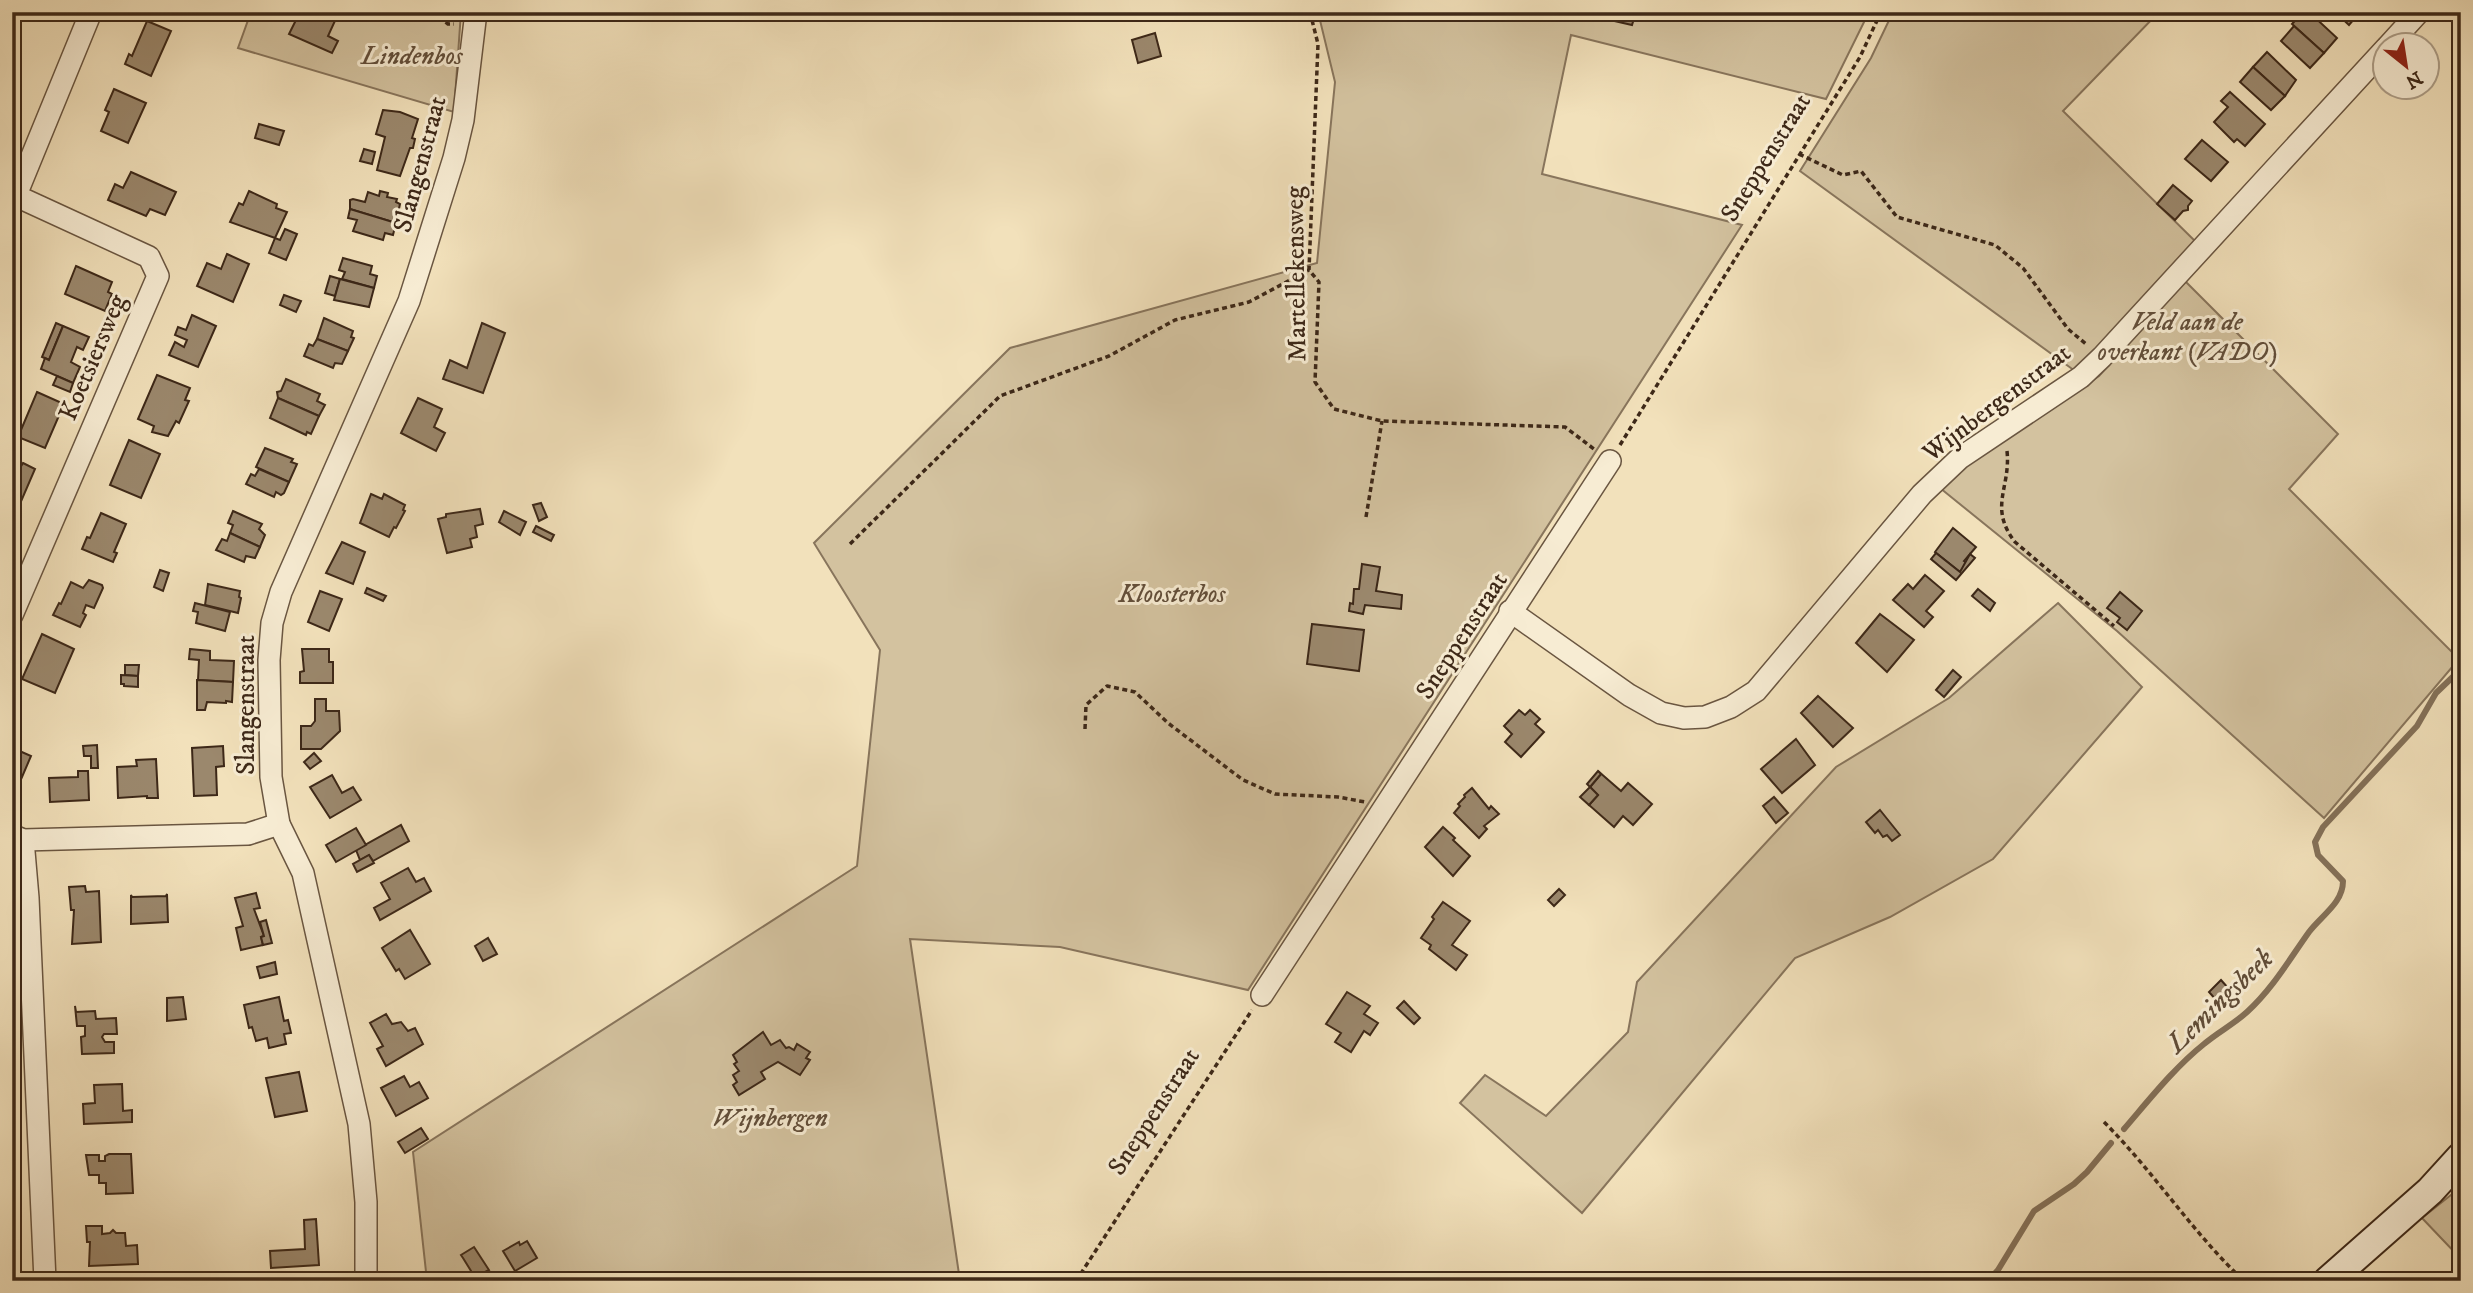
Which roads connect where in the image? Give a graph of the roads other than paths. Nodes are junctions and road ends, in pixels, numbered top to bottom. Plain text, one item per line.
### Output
1 (91, 12) edge
2 (2418, 12) edge
3 (475, 20) edge
4 (2400, 32) edge
5 (2372, 63) edge
6 (14, 195) edge
7 (1609, 461) road end
8 (1510, 611) junction
9 (12, 615) edge
10 (279, 824) junction
11 (18, 837) edge
12 (1262, 995) road end
13 (2461, 1157) edge
14 (45, 1281) edge
15 (366, 1281) edge
16 (2328, 1281) edge

1 - 6 street, Koetsiersweg
2 - 4 street, Wijnbergenstraat
3 - 10 street, Slangenstraat
5 - 8 street, Wijnbergenstraat
6 - 9 street, Koetsiersweg
7 - 8 street, Sneppenstraat
8 - 12 street, Sneppenstraat
10 - 11 street
10 - 15 street, Slangenstraat
11 - 14 street
13 - 16 street

